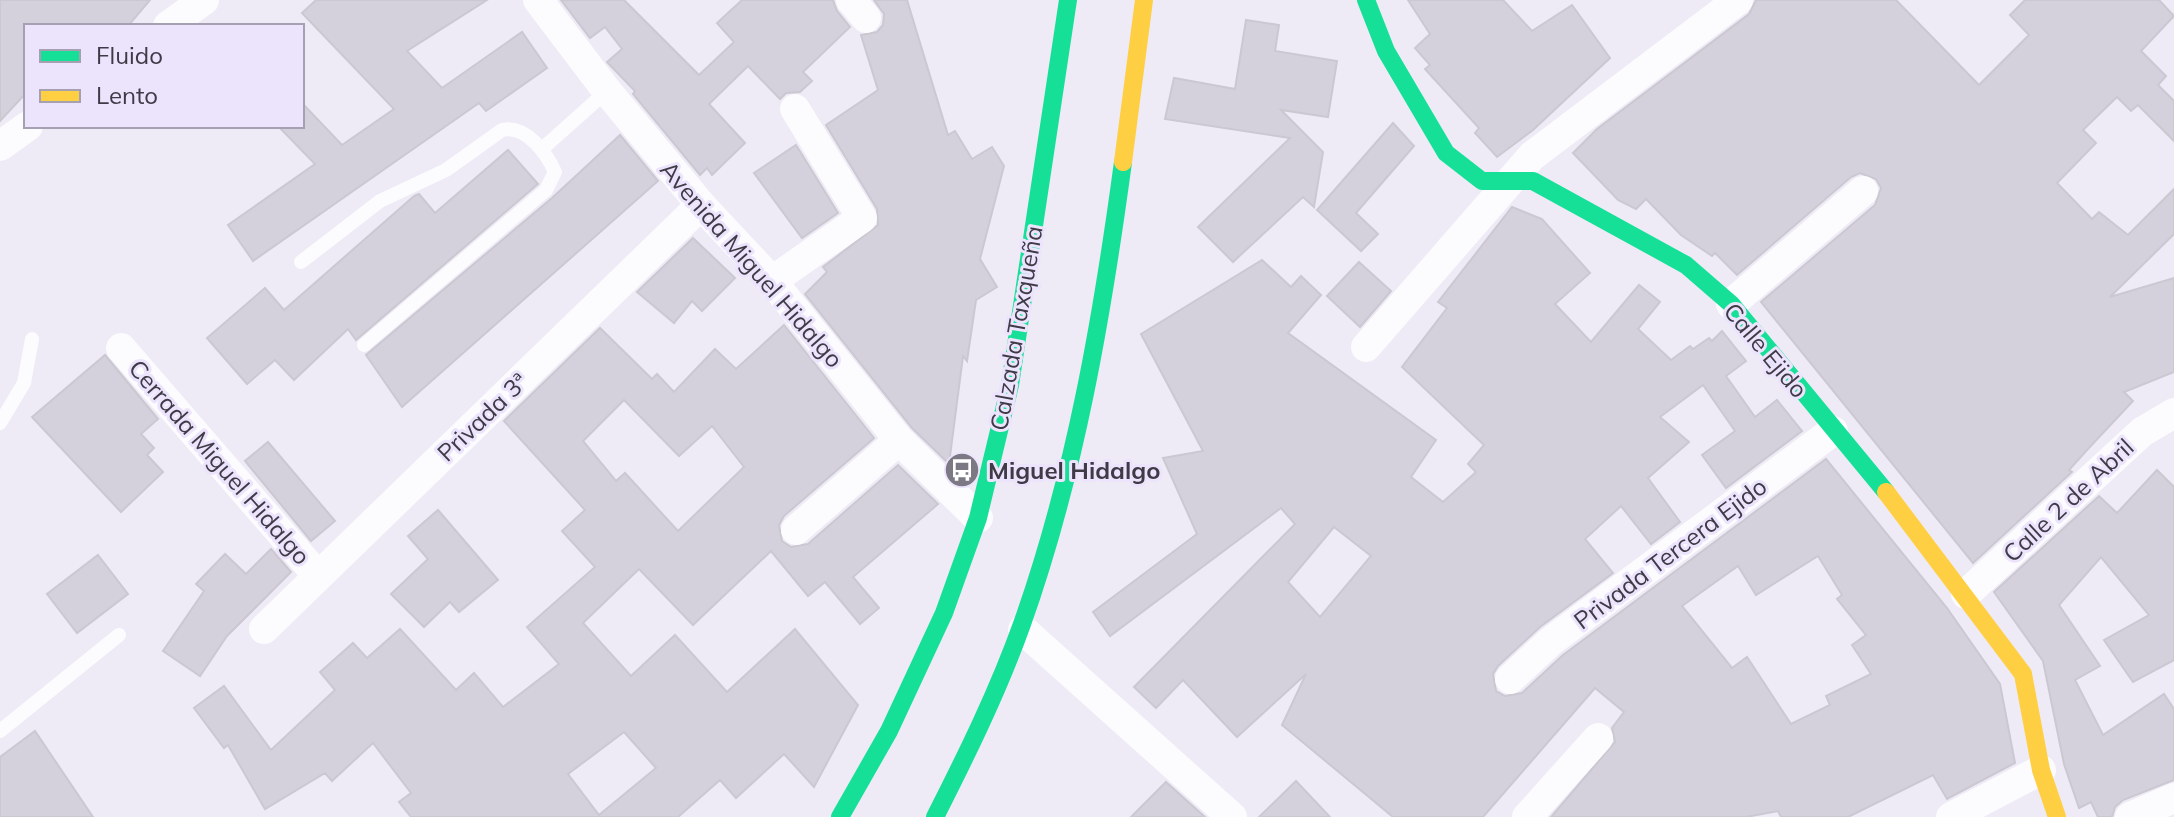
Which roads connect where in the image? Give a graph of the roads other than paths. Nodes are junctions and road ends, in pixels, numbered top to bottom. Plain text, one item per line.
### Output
1 (204, 0) edge
2 (538, 0) edge
3 (1068, 0) edge
4 (1144, 0) edge
5 (1366, 0) edge
6 (1738, 0) edge
7 (171, 24) edge
8 (607, 91) junction
9 (795, 109) dead end
10 (25, 128) edge
11 (0, 146) edge
12 (542, 149) junction
13 (1514, 179) junction
14 (1863, 191) dead end
15 (701, 205) junction
16 (301, 262) dead end
17 (772, 281) junction
18 (1731, 304) junction
19 (32, 339) dead end
20 (364, 345) dead end
21 (1366, 347) dead end
22 (121, 348) dead end
23 (2174, 413) edge
24 (0, 423) edge
25 (1833, 431) junction
26 (899, 440) junction
27 (978, 518) junction
28 (796, 530) dead end
29 (318, 576) junction
30 (1966, 594) junction
31 (264, 629) dead end
32 (1023, 630) junction
33 (119, 635) dead end
34 (1510, 679) dead end
35 (0, 731) edge
36 (1598, 738) dead end
37 (2041, 770) junction
38 (2174, 798) edge
39 (840, 817) edge
40 (935, 817) edge
41 (1232, 817) edge
42 (1527, 817) edge
43 (1951, 817) edge
44 (2057, 817) edge
45 (2130, 817) edge

1 - 7 street
2 - 8 street, Avenida Miguel Hidalgo
3 - 27 main road, Calzada Taxqueña
4 - 32 main road
5 - 13 main road, Calle Ejido
6 - 13 street
8 - 12 lane
8 - 15 street, Avenida Miguel Hidalgo
9 - 17 street
10 - 11 street
12 - 16 lane
12 - 20 lane
13 - 18 main road, Calle Ejido
13 - 21 street
14 - 18 street
15 - 17 street, Avenida Miguel Hidalgo
15 - 29 street, Privada 3ª
17 - 26 street, Avenida Miguel Hidalgo
18 - 25 main road, Calle Ejido
19 - 24 lane
22 - 29 street, Cerrada Miguel Hidalgo
23 - 30 street, Calle 2 de Abril
25 - 30 main road, Calle Ejido
25 - 34 street, Privada Tercera Ejido
26 - 27 street, Avenida Miguel Hidalgo
26 - 28 street
27 - 39 main road, Calzada Taxqueña
29 - 31 street, Privada 3ª
30 - 37 main road, Calle Ejido
32 - 40 main road
32 - 41 street
33 - 35 lane
36 - 42 street
37 - 43 street
37 - 44 main road, Calle Ejido
38 - 45 street

